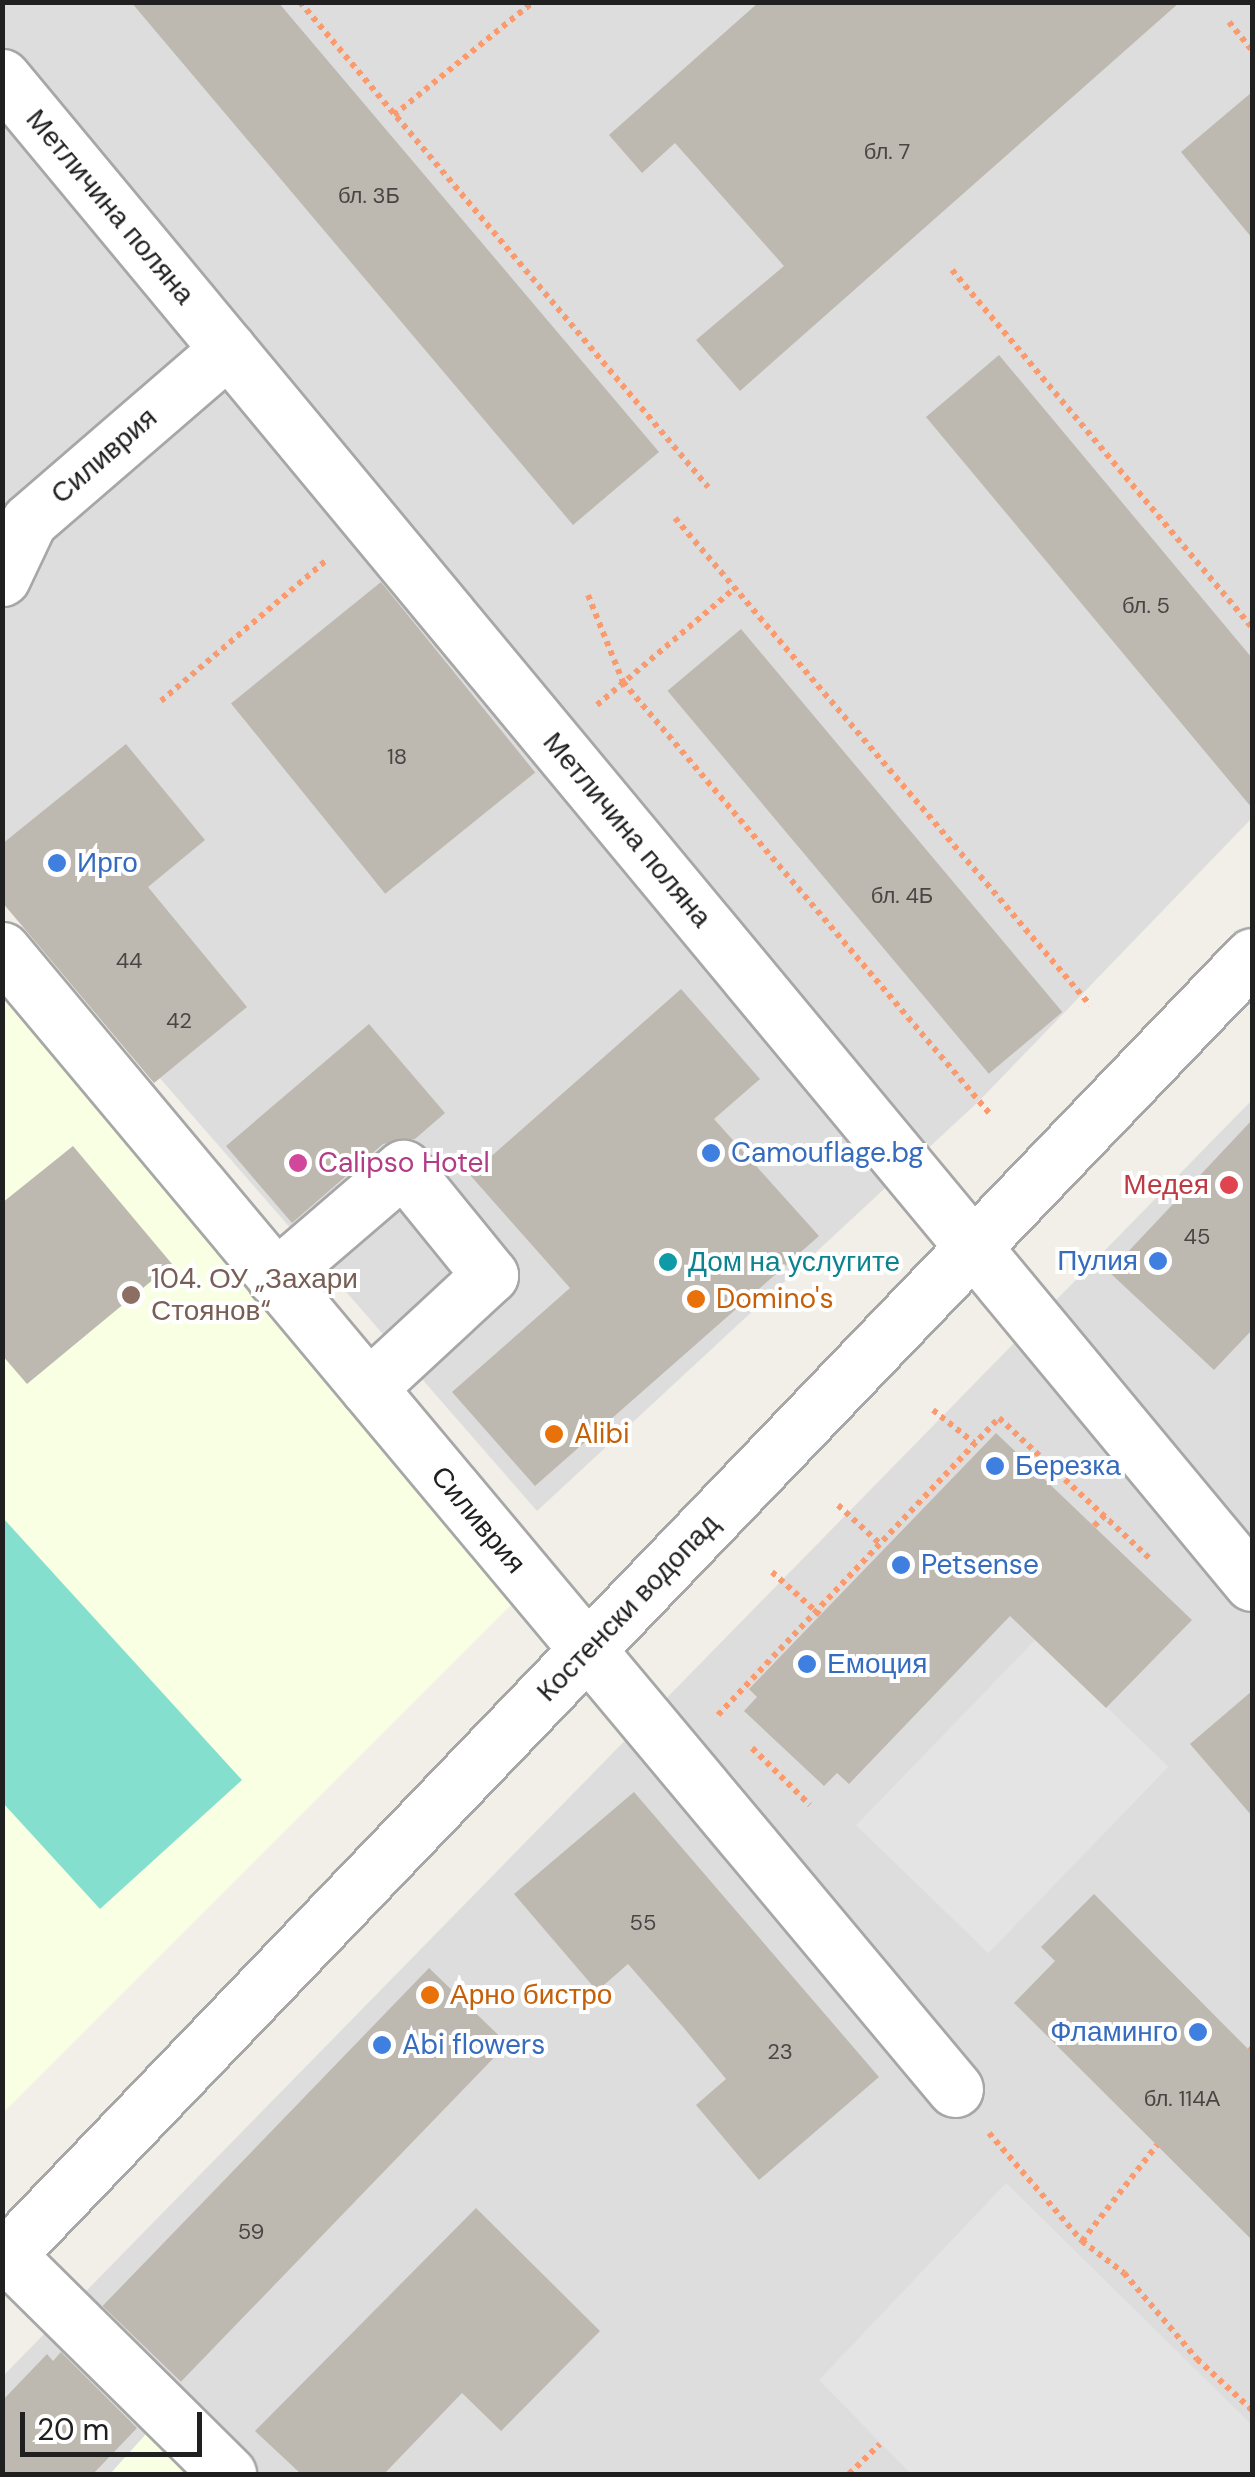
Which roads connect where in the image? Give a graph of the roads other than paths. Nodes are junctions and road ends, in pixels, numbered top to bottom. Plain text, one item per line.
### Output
1 (2, 77) edge
2 (228, 349) junction
3 (2, 578) edge
4 (2, 950) edge
5 (1252, 956) edge
6 (971, 1245) junction
7 (275, 1278) junction
8 (368, 1388) junction
9 (1252, 1584) edge
10 (587, 1652) junction
11 (955, 2089) dead end
12 (4, 2255) edge
13 (228, 2474) edge

1 - 2 street, Метличина поляна
2 - 3 street, Силиврия
2 - 6 street, Метличина поляна
4 - 7 street, Силиврия
5 - 6 street, Костенски водопад
6 - 9 street, Метличина поляна
6 - 10 street, Костенски водопад
7 - 8 street, Силиврия
7 - 8 street
8 - 10 street, Силиврия
10 - 11 street, Силиврия
10 - 12 street, Костенски водопад
12 - 13 street

